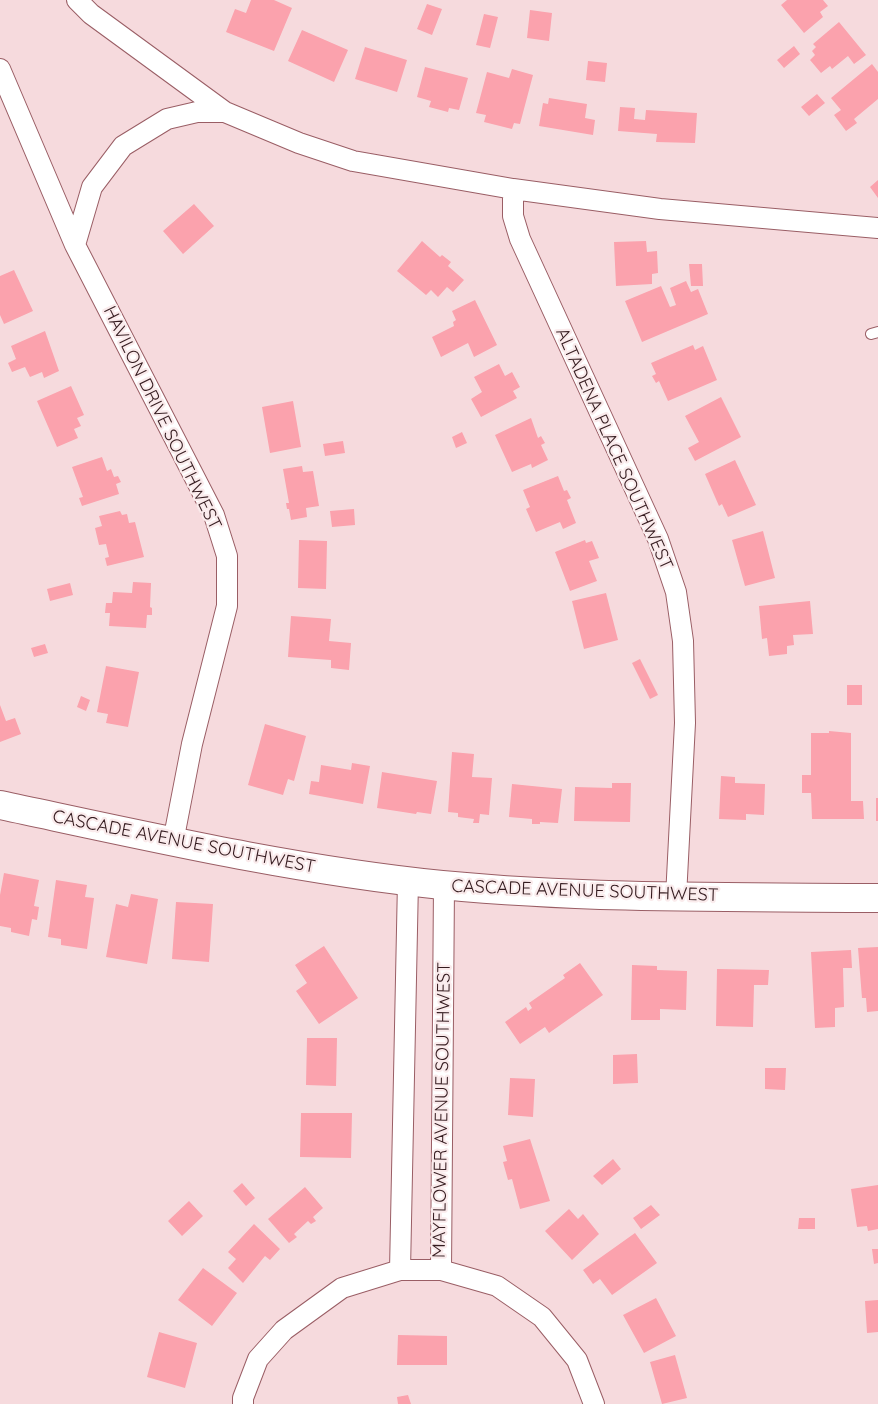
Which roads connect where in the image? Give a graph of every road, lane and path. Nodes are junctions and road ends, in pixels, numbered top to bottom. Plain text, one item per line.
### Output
1 (77, 0) edge
2 (0, 70) edge
3 (225, 112) junction
4 (513, 189) junction
5 (878, 228) edge
6 (76, 245) junction
7 (0, 805) edge
8 (173, 842) junction
9 (408, 881) junction
10 (444, 885) junction
11 (676, 897) junction
12 (878, 898) edge
13 (400, 1270) junction
14 (441, 1270) junction
15 (243, 1404) edge
16 (594, 1404) edge

1 - 3 street
2 - 6 street, HAVILON DRIVE SOUTHWEST
3 - 4 street
3 - 6 street
4 - 5 street
4 - 11 street, ALTADENA PLACE SOUTHWEST
6 - 8 street, HAVILON DRIVE SOUTHWEST
7 - 8 main road, CASCADE AVENUE SOUTHWEST
8 - 9 main road, CASCADE AVENUE SOUTHWEST
9 - 10 main road, CASCADE AVENUE SOUTHWEST
9 - 13 street
10 - 11 main road, CASCADE AVENUE SOUTHWEST
10 - 14 street, MAYFLOWER AVENUE SOUTHWEST
11 - 12 main road, CASCADE AVENUE SOUTHWEST
13 - 14 street
13 - 15 street
14 - 16 street, MAYFLOWER AVENUE SOUTHWEST

